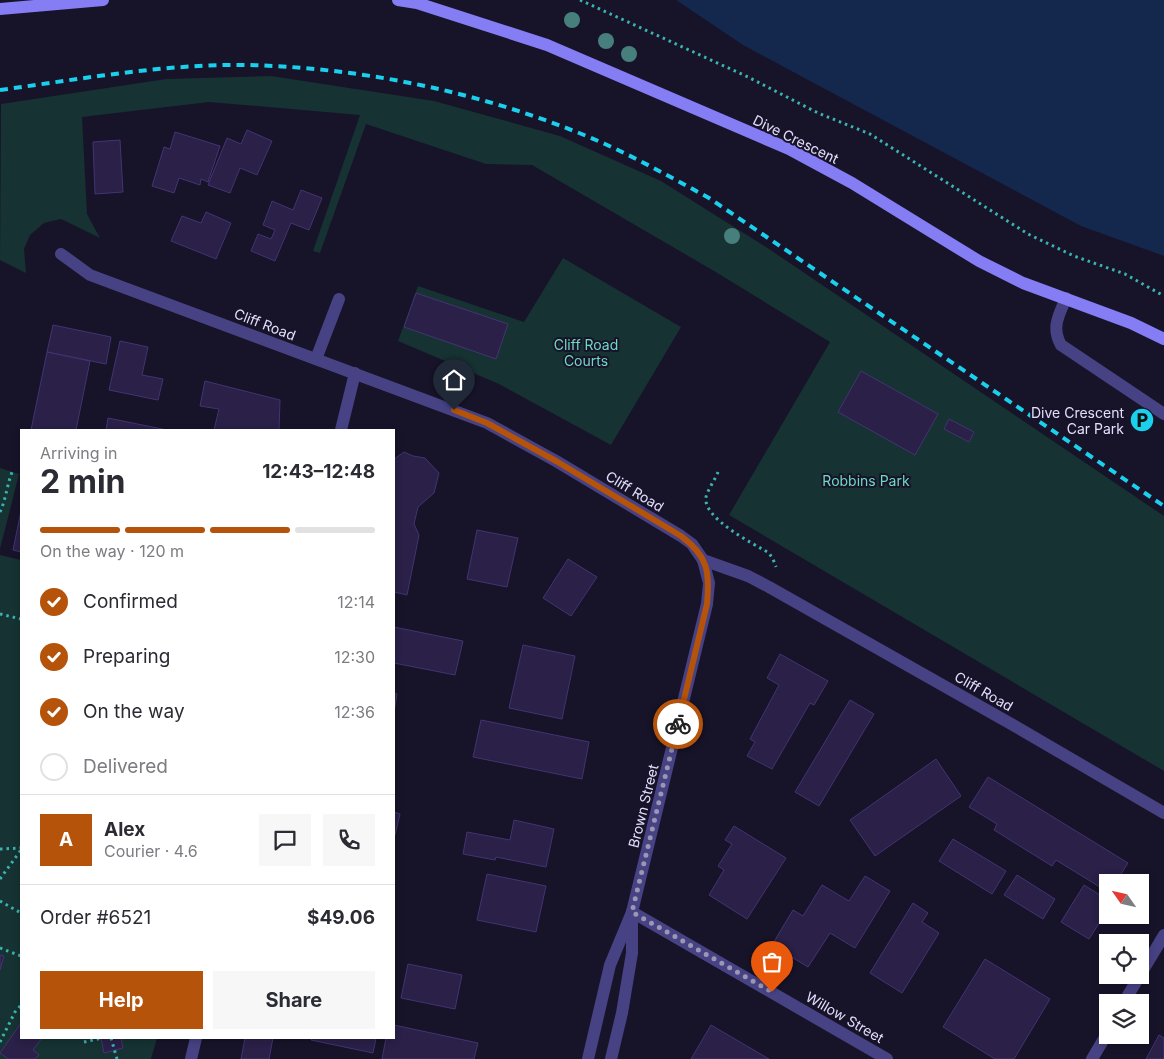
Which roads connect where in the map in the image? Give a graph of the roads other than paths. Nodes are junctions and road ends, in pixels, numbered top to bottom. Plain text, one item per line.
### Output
1 (103, 0) edge
2 (398, 0) edge
3 (0, 9) edge
4 (61, 254) dead end
5 (1066, 298) junction
6 (339, 299) dead end
7 (1164, 339) edge
8 (316, 359) junction
9 (355, 373) junction
10 (1164, 414) edge
11 (341, 429) edge
12 (703, 560) junction
13 (1164, 813) edge
14 (632, 912) junction
15 (1164, 935) edge
16 (1129, 994) edge
17 (196, 1039) edge
18 (1101, 1044) edge
19 (191, 1059) edge
20 (588, 1059) edge
21 (611, 1059) edge
22 (887, 1059) edge
23 (1092, 1059) edge

1 - 3 main road
2 - 5 main road, Dive Crescent
4 - 8 street, Cliff Road
5 - 7 main road, Dive Crescent
5 - 10 street
6 - 8 street
8 - 9 street, Cliff Road
9 - 11 street
9 - 12 street, Cliff Road
12 - 13 street, Cliff Road
12 - 14 street, Brown Street
14 - 20 street, Brown Street
14 - 21 street, Brown Street
14 - 22 street, Willow Street
15 - 16 street
17 - 19 street
18 - 23 street

